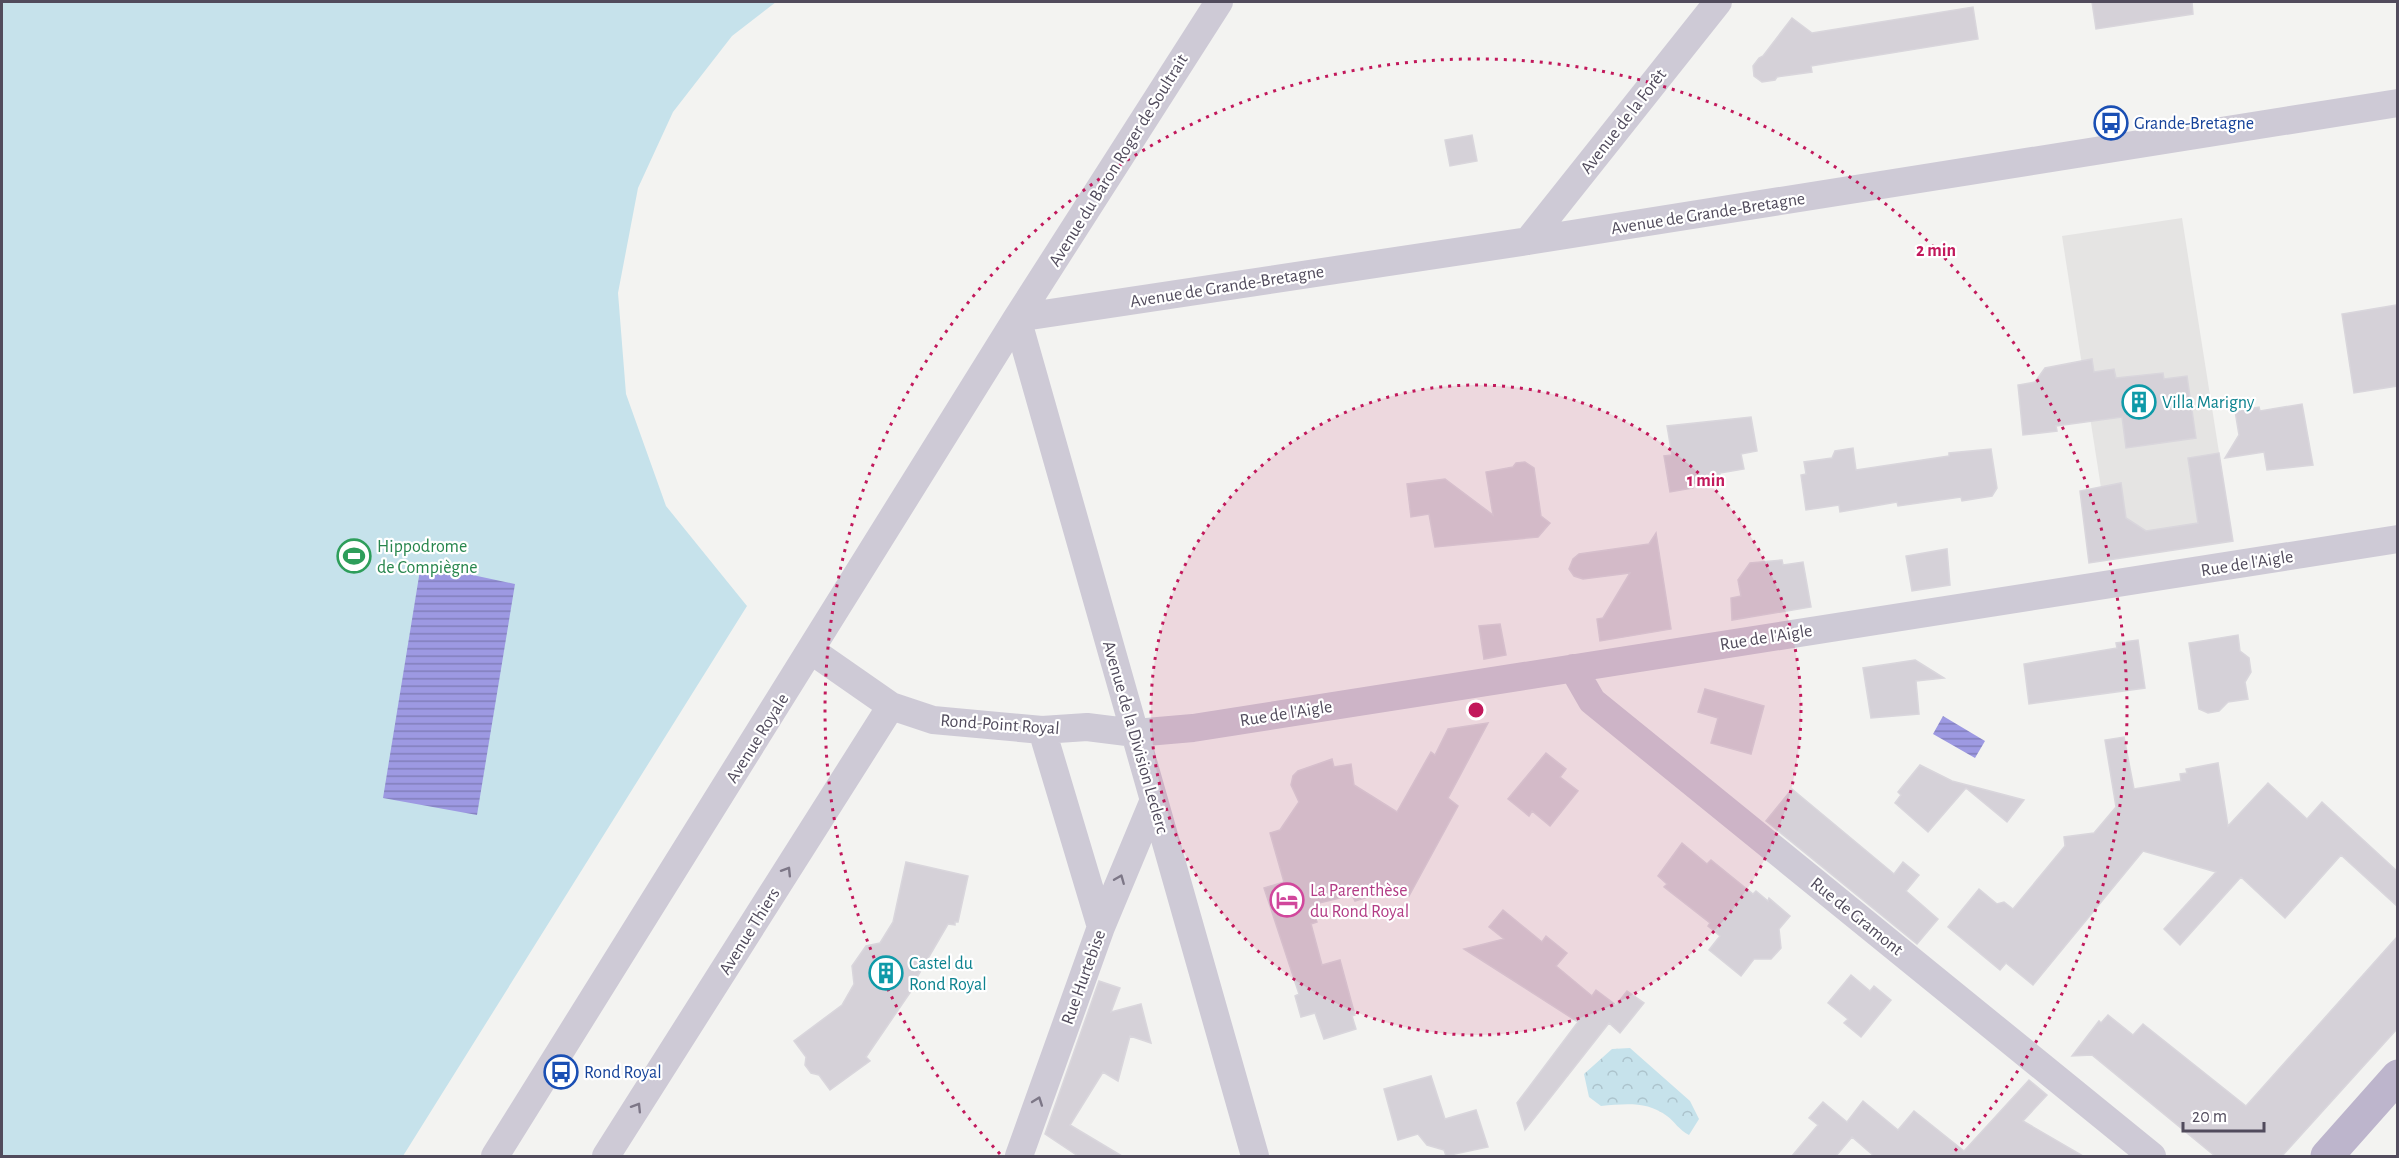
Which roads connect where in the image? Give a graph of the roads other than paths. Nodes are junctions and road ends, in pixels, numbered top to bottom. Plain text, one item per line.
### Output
1 (1219, 2) edge
2 (1718, 2) edge
3 (2397, 104) edge
4 (1528, 241) junction
5 (1017, 318) junction
6 (2397, 539) edge
7 (812, 651) junction
8 (1573, 668) junction
9 (891, 706) junction
10 (1042, 730) junction
11 (1135, 733) junction
12 (1154, 800) junction
13 (1101, 927) junction
14 (2397, 1076) edge
15 (495, 1156) edge
16 (606, 1156) edge
17 (1019, 1156) edge
18 (1255, 1156) edge
19 (2152, 1156) edge
20 (2327, 1156) edge

1 - 5 street, Avenue du Baron Roger de Soultrait
2 - 4 street, Avenue de la Forêt
3 - 4 street, Avenue de Grande-Bretagne
4 - 5 street, Avenue de Grande-Bretagne
5 - 7 street, Avenue Royale
5 - 11 street, Avenue de la Division Leclerc
6 - 8 street, Rue de l'Aigle
7 - 9 street, Rond-Point Royal
7 - 15 street, Avenue Royale
8 - 11 street, Rue de l'Aigle
8 - 19 street, Rue de Gramont
9 - 10 street, Rond-Point Royal
16 -> 9 street, Avenue Thiers
10 - 11 street, Rond-Point Royal
10 - 13 street
11 - 12 street, Avenue de la Division Leclerc
13 -> 12 street, Rue Hurtebise
12 - 18 street, Avenue de la Division Leclerc
17 -> 13 street, Rue Hurtebise
14 - 20 main road

